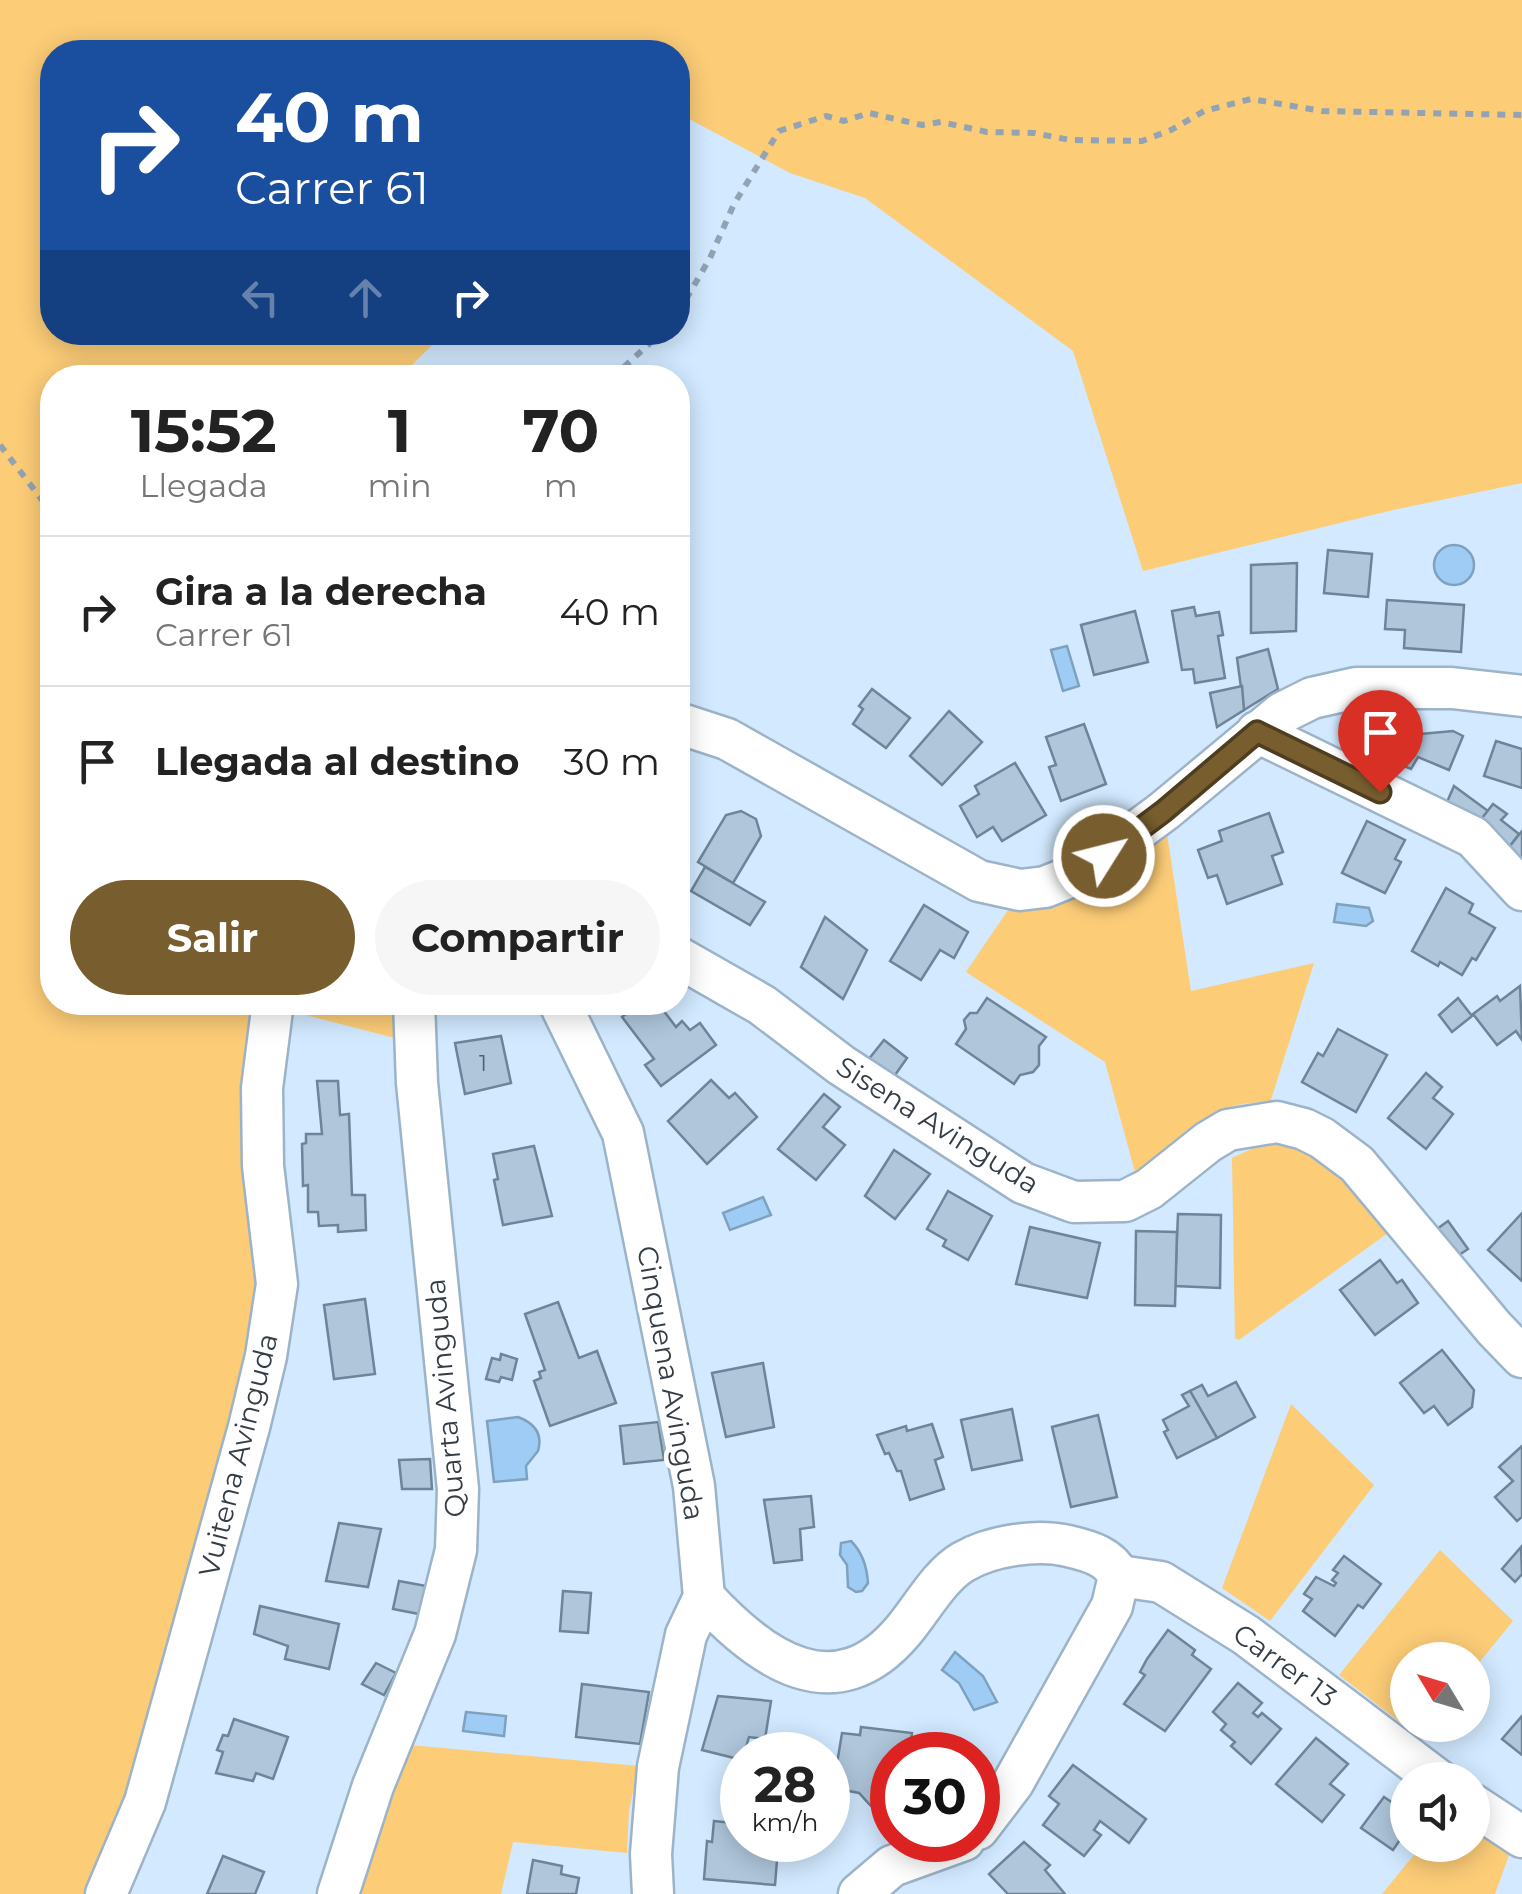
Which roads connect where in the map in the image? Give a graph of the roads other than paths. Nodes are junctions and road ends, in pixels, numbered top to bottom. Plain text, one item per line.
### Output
1 (1522, 696) edge
2 (690, 727) edge
3 (1257, 732) junction
4 (1522, 890) edge
5 (690, 964) edge
6 (272, 1015) edge
7 (414, 1015) edge
8 (566, 1015) edge
9 (1522, 1357) edge
10 (1119, 1576) junction
11 (704, 1597) junction
12 (1414, 1762) edge
13 (1000, 1800) edge
14 (1490, 1816) edge
15 (1522, 1836) edge
16 (903, 1862) edge
17 (106, 1894) edge
18 (338, 1894) edge
19 (654, 1894) edge
20 (859, 1894) edge

1 - 3 street
2 - 3 street
3 - 4 street
5 - 9 street, Sisena Avinguda
6 - 17 street, Vuitena Avinguda
7 - 18 street, Quarta Avinguda
8 - 11 street, Cinquena Avinguda
10 - 11 street
10 - 12 street, Carrer 13
10 - 13 street
11 - 19 street, Cinquena Avinguda
14 - 15 street
16 - 20 street

